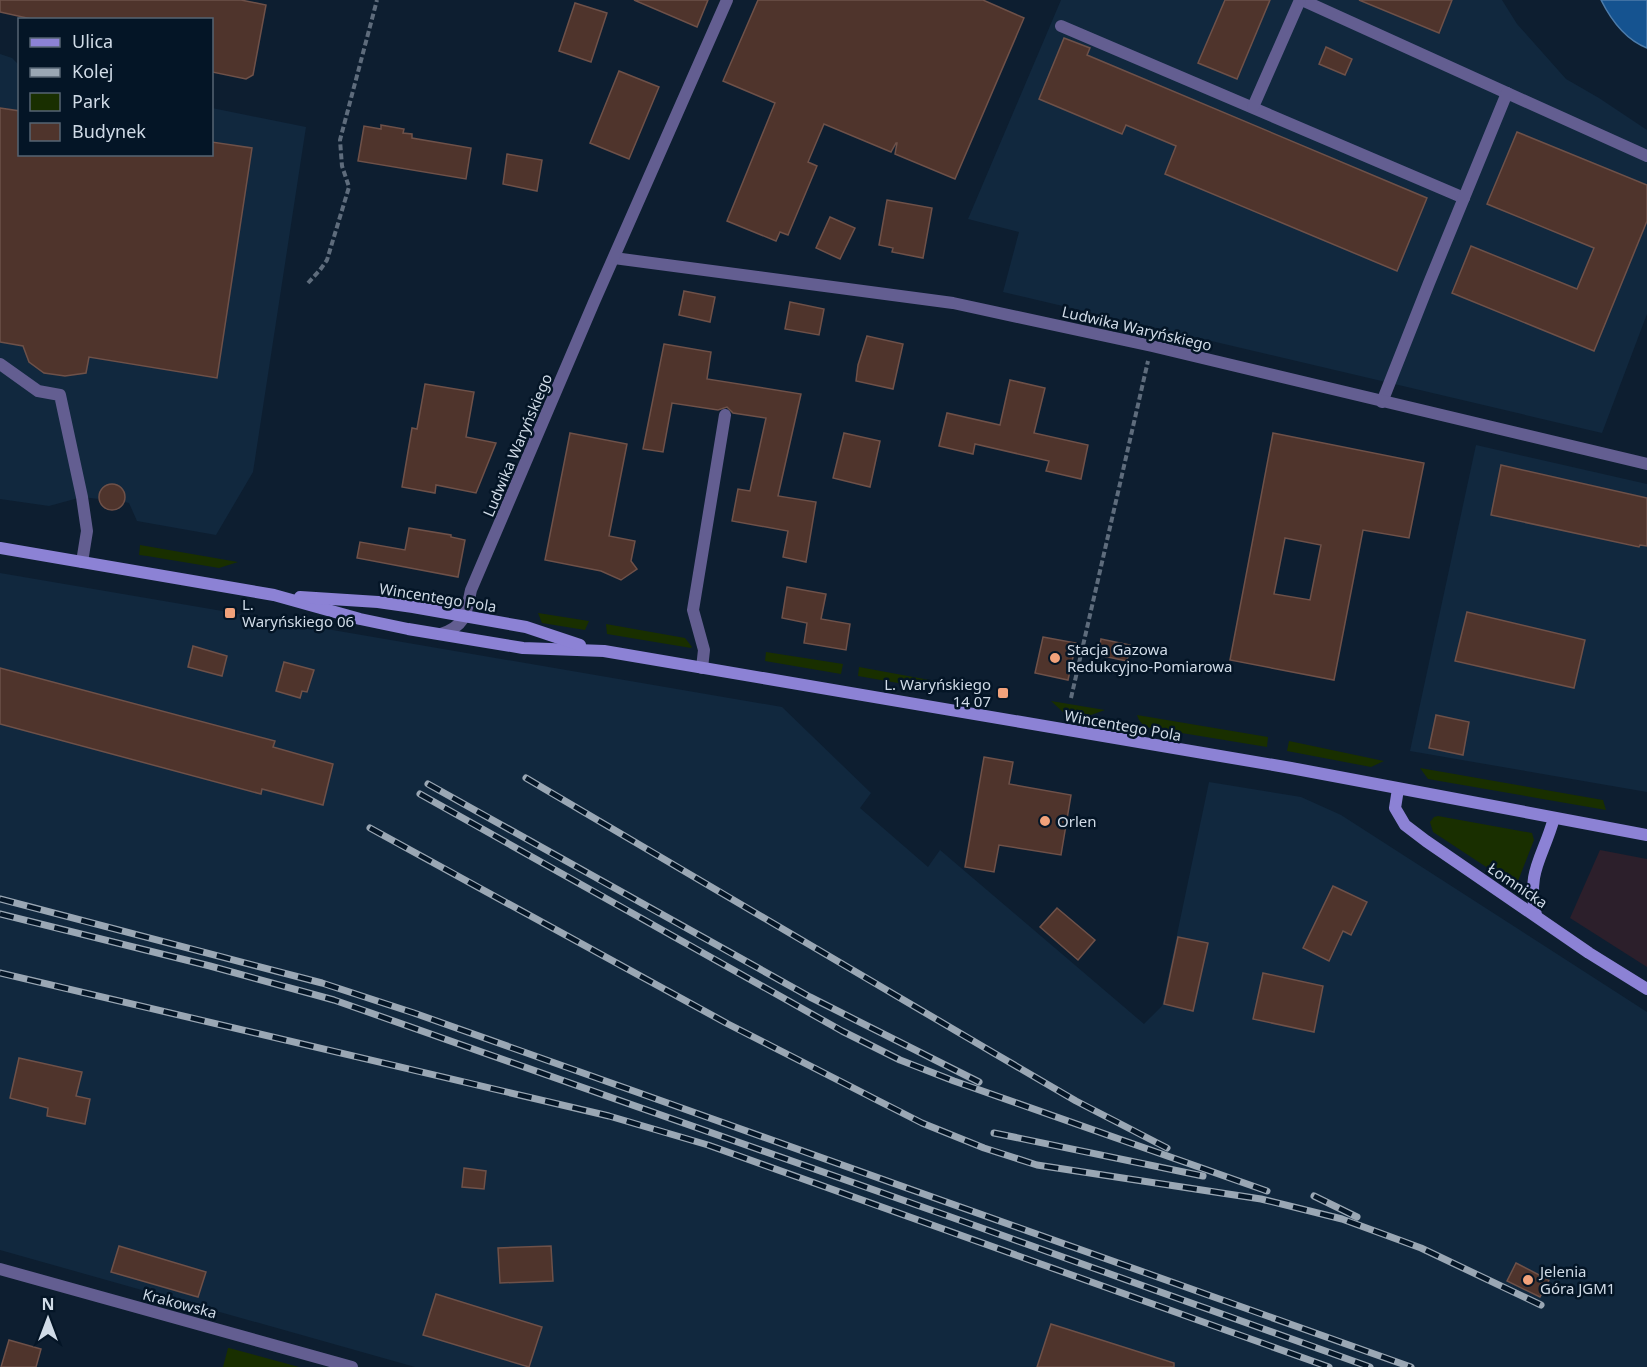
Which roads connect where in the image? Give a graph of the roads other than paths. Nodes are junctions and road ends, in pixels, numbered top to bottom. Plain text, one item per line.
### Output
1 (727, 0) edge
2 (1301, 0) edge
3 (1061, 26) dead end
4 (1507, 93) junction
5 (1253, 107) junction
6 (1647, 156) edge
7 (1464, 198) junction
8 (614, 258) junction
9 (0, 364) edge
10 (1382, 402) junction
11 (725, 416) dead end
12 (1647, 464) edge
13 (0, 548) edge
14 (82, 562) junction
15 (274, 595) junction
16 (465, 616) junction
17 (441, 634) junction
18 (593, 650) junction
19 (702, 668) junction
20 (1398, 789) junction
21 (1554, 818) junction
22 (1647, 835) edge
23 (1536, 915) junction
24 (1647, 989) edge
25 (0, 1269) edge
26 (352, 1367) edge

1 - 8 street, Ludwika Waryńskiego
2 - 4 street
2 - 5 street
3 - 5 street
4 - 6 street
4 - 7 street
5 - 7 street
7 - 10 street
8 - 10 street, Ludwika Waryńskiego
8 - 16 street, Ludwika Waryńskiego
9 - 14 street
10 - 12 street, Ludwika Waryńskiego
11 - 19 street
13 - 14 street, Wincentego Pola
14 - 15 street, Wincentego Pola
15 - 16 street, Wincentego Pola
15 - 17 street, Wincentego Pola
16 - 17 street
16 - 18 street, Wincentego Pola
17 - 18 street, Wincentego Pola
18 - 19 street, Wincentego Pola
19 - 20 street, Wincentego Pola
20 - 21 street, Wincentego Pola
20 - 23 street, Łomnicka
21 - 22 street, Wincentego Pola
21 - 23 street
23 - 24 street, Łomnicka
25 - 26 street, Krakowska

